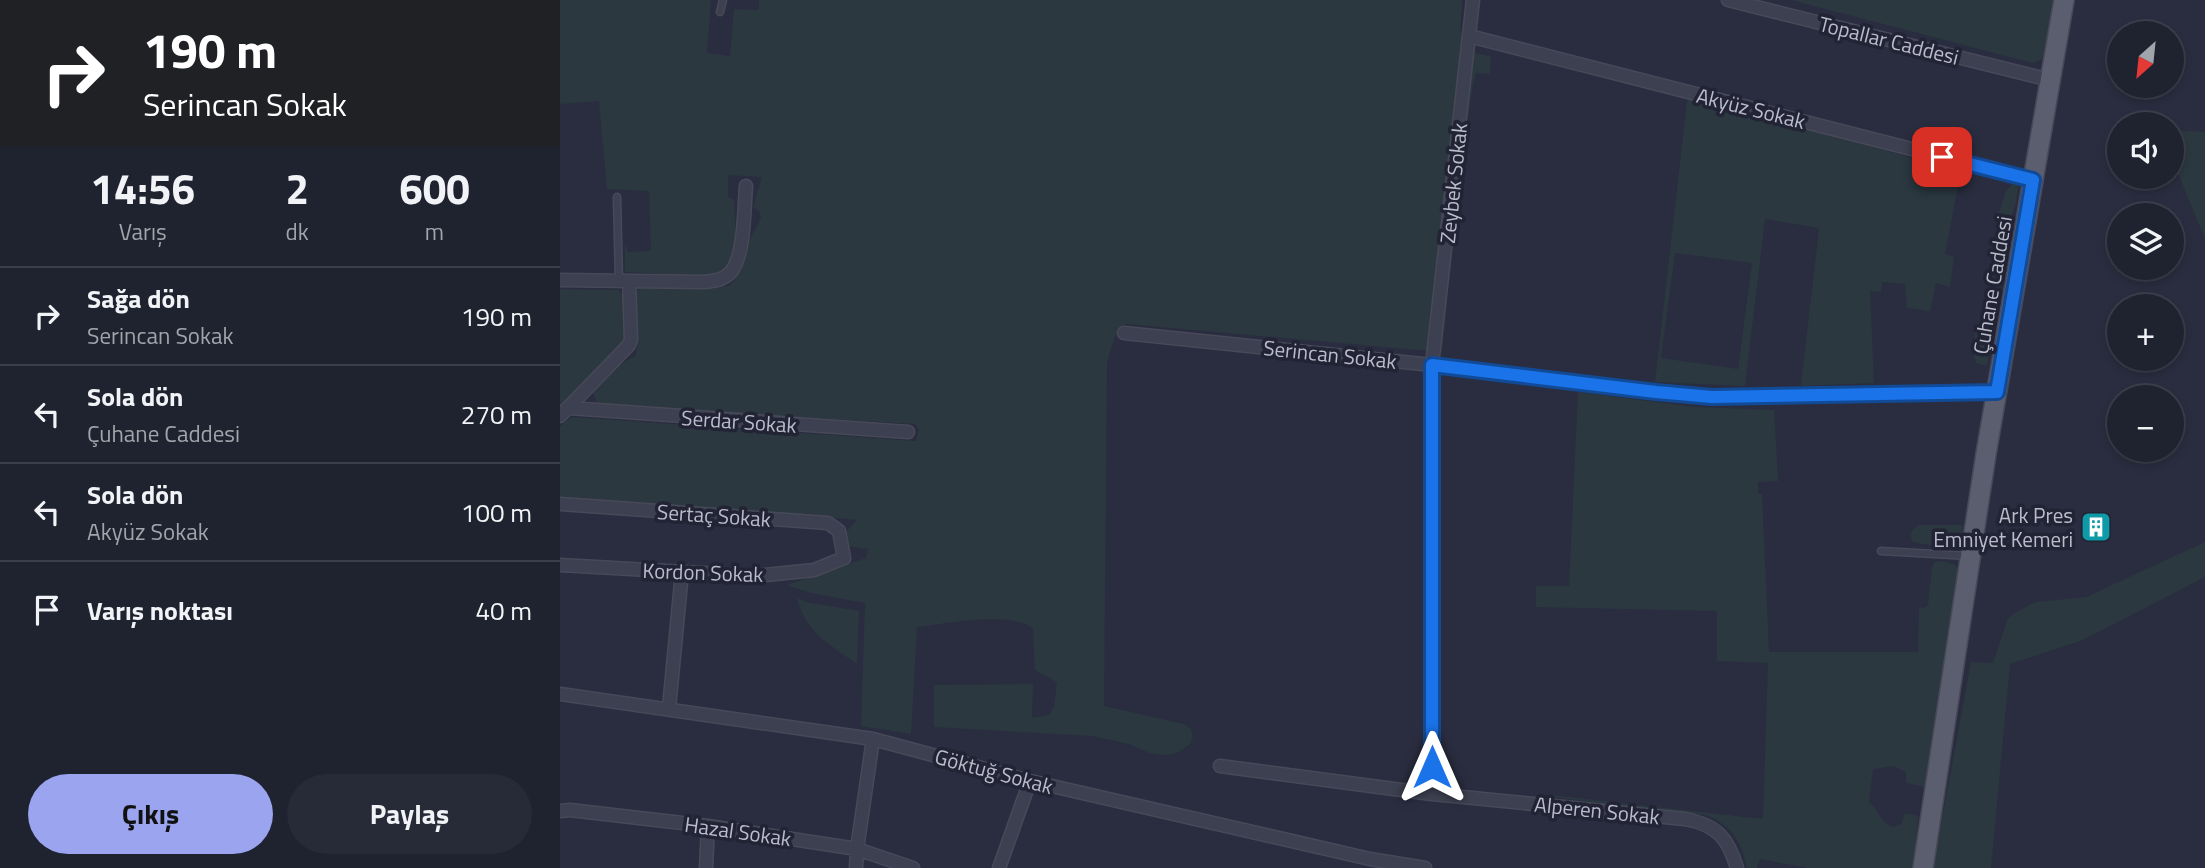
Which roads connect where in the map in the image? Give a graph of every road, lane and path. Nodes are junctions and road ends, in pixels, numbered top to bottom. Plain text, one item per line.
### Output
1 (723, 0) edge
2 (1474, 0) edge
3 (1728, 0) edge
4 (2064, 0) edge
5 (720, 12) dead end
6 (1469, 36) junction
7 (2050, 80) junction
8 (2033, 180) junction
9 (746, 186) dead end
10 (617, 197) dead end
11 (560, 280) edge
12 (624, 281) junction
13 (1124, 332) dead end
14 (1432, 365) junction
15 (1997, 392) junction
16 (564, 412) edge
17 (908, 432) dead end
18 (560, 504) edge
19 (1881, 551) dead end
20 (1970, 556) junction
21 (844, 558) joint
22 (560, 565) edge
23 (682, 572) junction
24 (560, 694) edge
25 (669, 708) junction
26 (873, 739) junction
27 (1220, 766) dead end
28 (1030, 781) junction
29 (1432, 794) junction
30 (560, 811) edge
31 (708, 826) junction
32 (857, 849) junction
33 (1370, 864) edge
34 (706, 868) edge
35 (856, 868) edge
36 (913, 868) edge
37 (999, 868) edge
38 (1425, 868) edge
39 (1737, 868) edge
40 (1923, 868) edge

1 - 5 lane
2 - 6 street, Zeybek Sokak
3 - 7 street, Topallar Caddesi
4 - 7 main road, Çuhane Caddesi
6 - 8 street, Akyüz Sokak
6 - 14 street, Zeybek Sokak
7 - 8 main road, Çuhane Caddesi
8 - 15 main road, Çuhane Caddesi
9 - 12 street
10 - 12 lane
11 - 12 street
12 - 16 street
13 - 14 street, Serincan Sokak
14 - 15 street, Serincan Sokak
14 - 29 street, Zeybek Sokak
15 - 20 main road, Çuhane Caddesi
16 - 17 street, Serdar Sokak
18 - 21 street, Sertaç Sokak
19 - 20 lane
20 - 40 main road, Çuhane Caddesi
21 - 23 street, Kordon Sokak
22 - 23 street, Kordon Sokak
23 - 25 street
24 - 25 street, Göktuğ Sokak
25 - 26 street, Göktuğ Sokak
26 - 28 street, Göktuğ Sokak
26 - 32 street
27 - 29 street, Alperen Sokak
28 - 33 street, Göktuğ Sokak
28 - 37 street
29 - 39 street, Alperen Sokak
30 - 31 street, Hazal Sokak
31 - 32 street, Hazal Sokak
31 - 34 street
32 - 35 street
32 - 36 street, Hazal Sokak
33 - 38 street, Göktuğ Sokak

